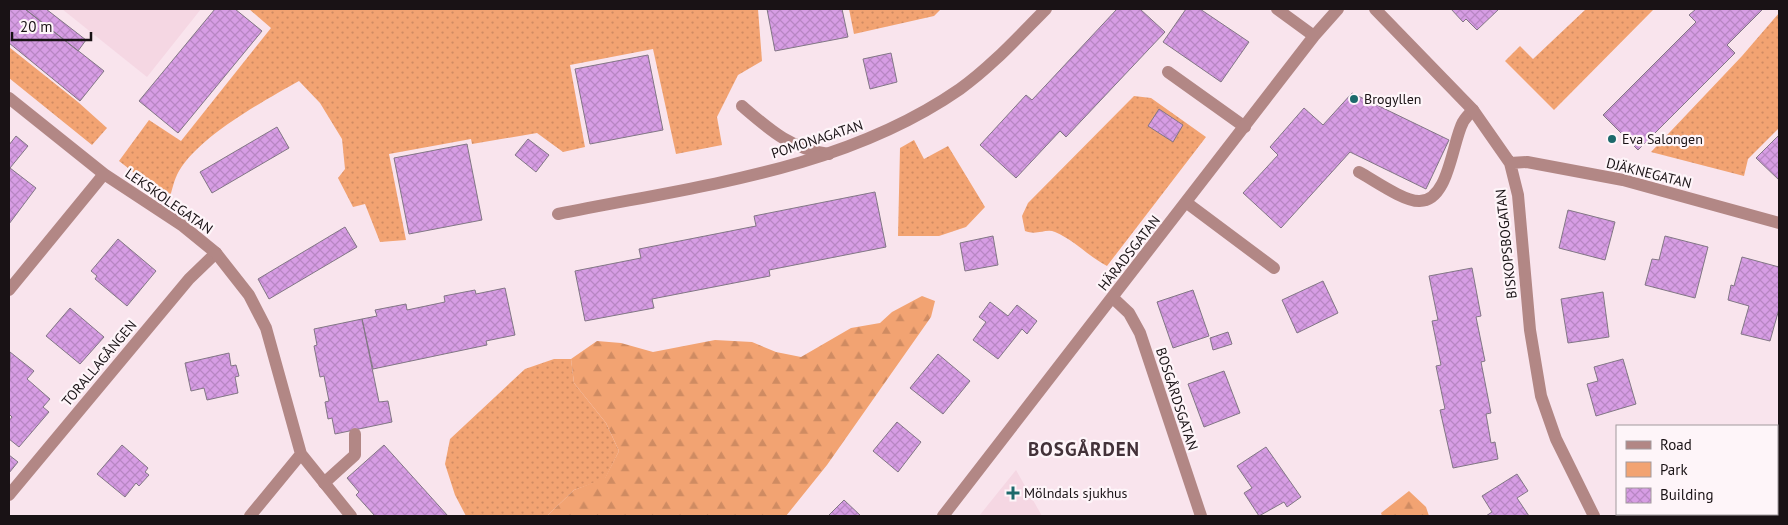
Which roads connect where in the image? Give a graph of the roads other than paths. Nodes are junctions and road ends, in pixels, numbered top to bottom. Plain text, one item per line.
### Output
1 (1046, 9) edge
2 (1277, 9) edge
3 (1338, 9) edge
4 (1375, 9) edge
5 (1314, 36) junction
6 (1168, 72) dead end
7 (9, 98) edge
8 (742, 106) dead end
9 (1473, 110) junction
10 (1245, 127) junction
11 (829, 154) junction
12 (1510, 163) junction
13 (1359, 172) dead end
14 (104, 174) junction
15 (1187, 203) junction
16 (558, 214) dead end
17 (1779, 223) edge
18 (216, 253) junction
19 (1274, 268) dead end
20 (9, 290) edge
21 (1113, 298) junction
22 (356, 434) dead end
23 (301, 454) junction
24 (324, 482) junction
25 (9, 495) edge
26 (250, 516) edge
27 (350, 516) edge
28 (943, 516) edge
29 (1202, 516) edge
30 (1594, 516) edge

1 - 11 street, POMONAGATAN
2 - 5 street
3 - 5 street, HÄRADSGATAN
4 - 9 street, BISKOPSBOGATAN
5 - 10 street, HÄRADSGATAN
6 - 10 street
7 - 14 street, LEKSKOLEGATAN
8 - 11 street
9 - 12 street, BISKOPSBOGATAN
9 - 13 street
10 - 15 street, HÄRADSGATAN
11 - 16 street, POMONAGATAN
12 - 17 street, DJÄKNEGATAN
12 - 30 street, BISKOPSBOGATAN
14 - 18 street, LEKSKOLEGATAN
14 - 20 street
15 - 19 street
15 - 21 street, HÄRADSGATAN
18 - 23 street, LEKSKOLEGATAN
18 - 25 street, TORALLAGÅNGEN
21 - 28 street, HÄRADSGATAN
21 - 29 street, BOSGÅRDSGATAN
22 - 24 street
23 - 24 street, LEKSKOLEGATAN
23 - 26 street
24 - 27 street, LEKSKOLEGATAN

